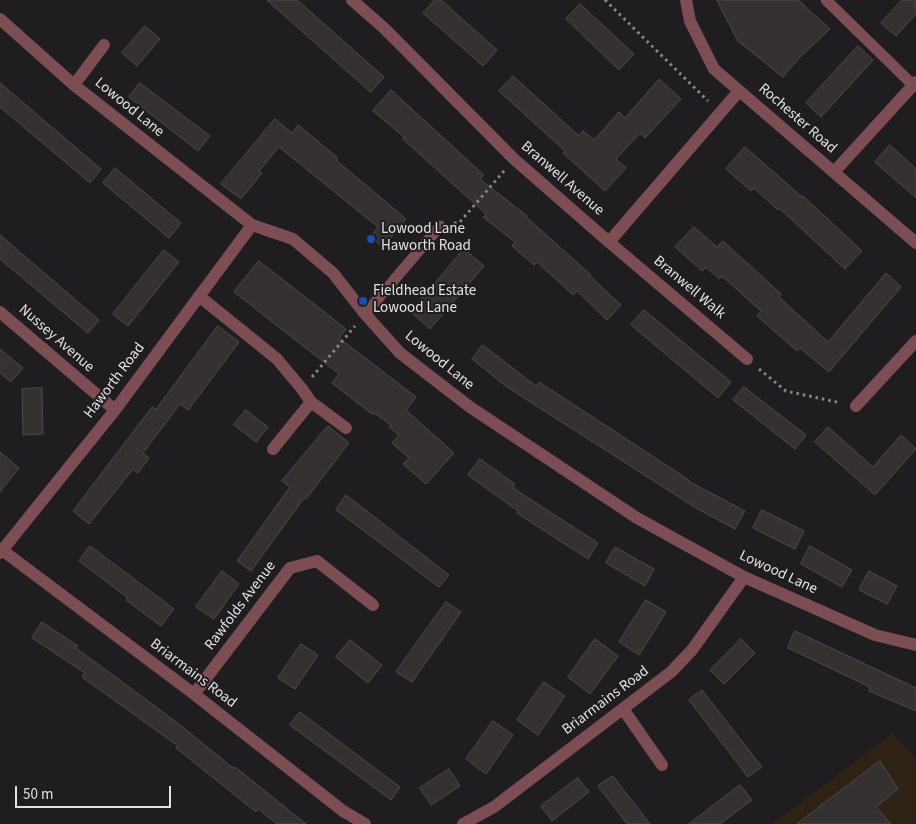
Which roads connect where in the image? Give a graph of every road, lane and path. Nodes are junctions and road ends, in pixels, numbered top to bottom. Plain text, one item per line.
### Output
1 (352, 0) edge
2 (605, 0) edge
3 (686, 0) edge
4 (826, 0) edge
5 (0, 19) edge
6 (104, 45) dead end
7 (915, 83) edge
8 (74, 85) junction
9 (739, 91) junction
10 (720, 113) junction
11 (514, 159) junction
12 (834, 172) junction
13 (252, 225) junction
14 (440, 226) joint
15 (610, 242) junction
16 (916, 243) edge
17 (200, 296) junction
18 (0, 312) edge
19 (365, 314) junction
20 (916, 341) edge
21 (747, 359) joint
22 (302, 389) junction
23 (311, 402) junction
24 (856, 406) joint
25 (115, 410) junction
26 (346, 428) dead end
27 (273, 449) dead end
28 (1, 551) edge
29 (744, 576) junction
30 (373, 605) dead end
31 (916, 645) edge
32 (194, 694) junction
33 (623, 709) junction
34 (662, 765) dead end
35 (365, 824) edge
36 (463, 824) edge

1 - 11 street, Branwell Avenue
2 - 10 path
3 - 9 street, Rochester Road
4 - 7 lane
5 - 8 street, Lowood Lane
6 - 8 street
7 - 12 street
8 - 13 street, Lowood Lane
9 - 10 street
9 - 12 street, Rochester Road
10 - 15 street
11 - 14 path
11 - 15 street, Branwell Avenue
12 - 16 street, Rochester Road
13 - 17 street, Haworth Road
13 - 19 street, Lowood Lane
14 - 19 lane
15 - 21 street, Branwell Walk
17 - 22 street
17 - 25 street, Haworth Road
18 - 25 street, Nussey Avenue
19 - 22 path
19 - 29 street, Lowood Lane
20 - 24 street
21 - 24 path
22 - 23 street
23 - 26 street
23 - 27 street
25 - 28 street, Haworth Road
28 - 32 street, Briarmains Road
29 - 31 street, Lowood Lane
29 - 33 street, Briarmains Road
30 - 32 street, Rawfolds Avenue
32 - 35 street, Briarmains Road
33 - 34 street
33 - 36 street, Briarmains Road

